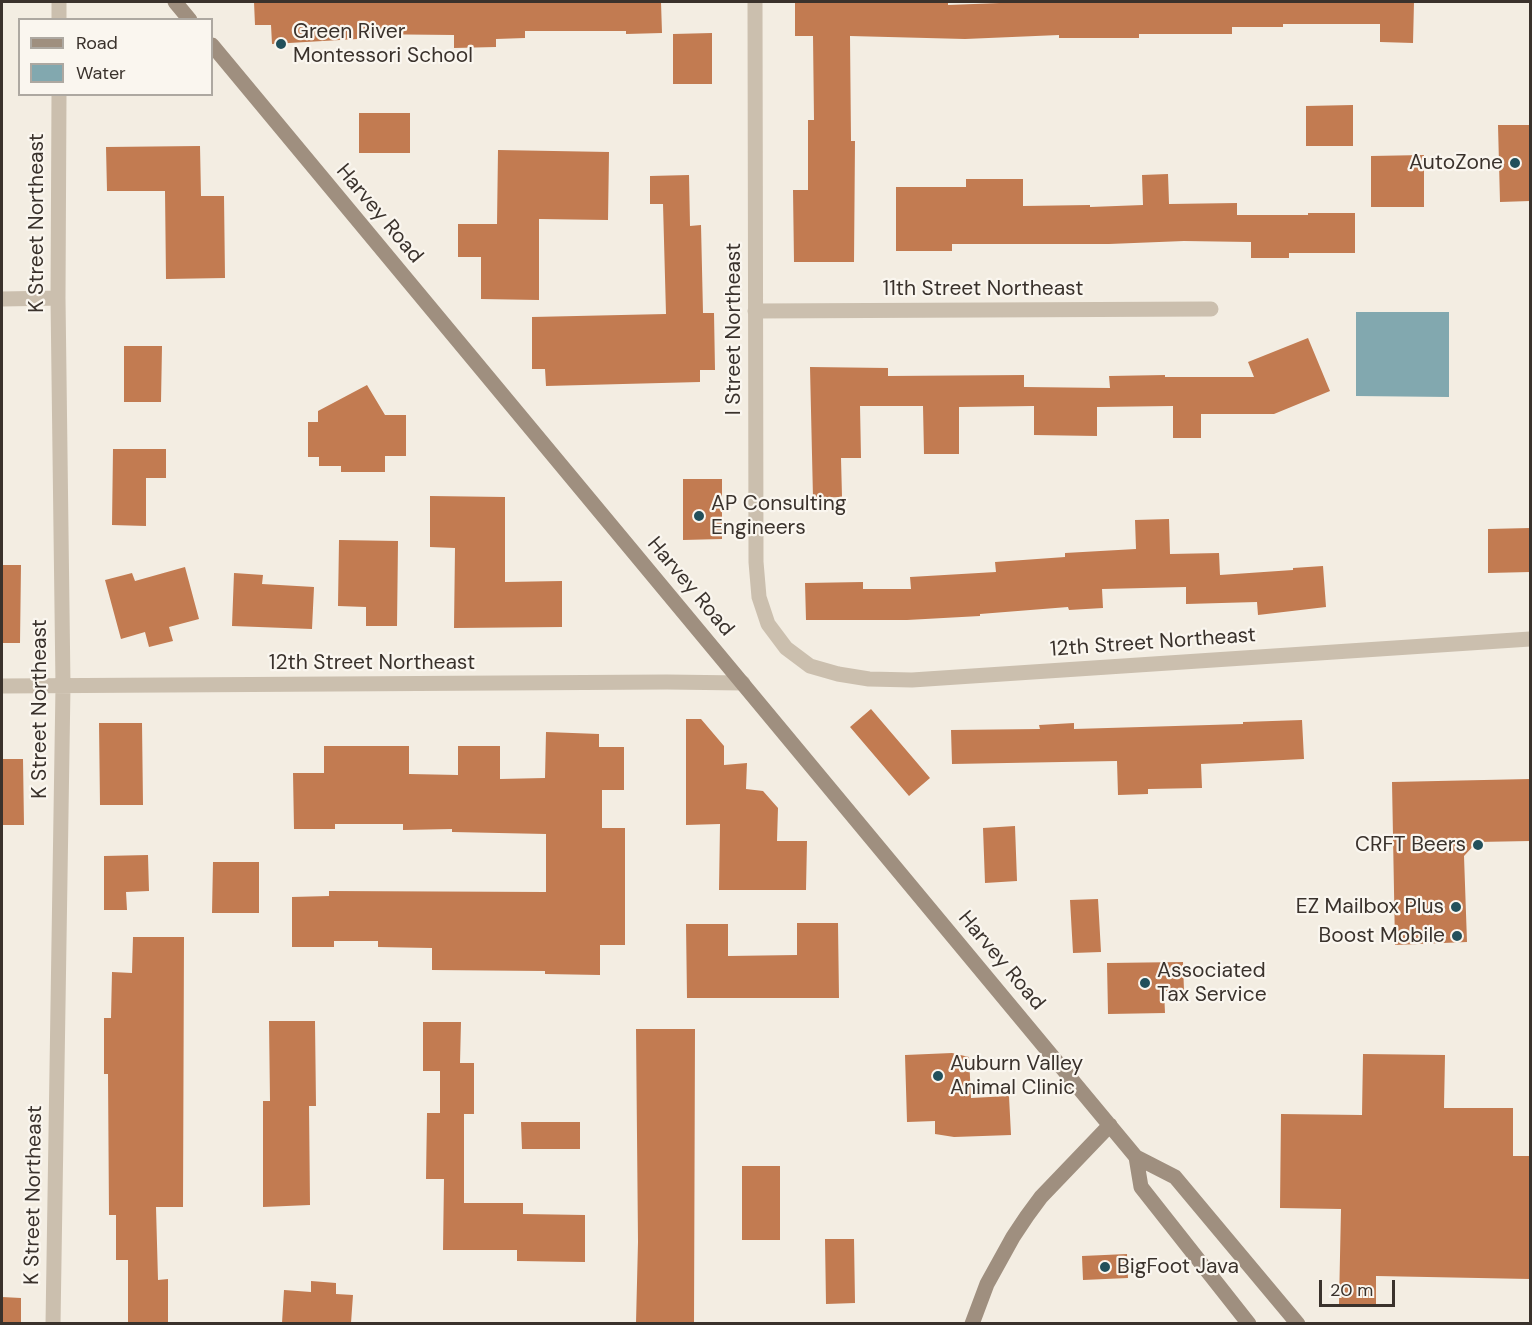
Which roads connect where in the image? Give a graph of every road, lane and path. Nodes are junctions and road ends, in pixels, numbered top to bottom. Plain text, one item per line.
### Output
1 (59, 2) edge
2 (175, 2) edge
3 (755, 2) edge
4 (59, 18) edge
5 (188, 18) edge
6 (213, 46) edge
7 (59, 96) edge
8 (58, 298) junction
9 (2, 299) edge
10 (1211, 309) dead end
11 (755, 311) junction
12 (1530, 639) edge
13 (786, 648) joint
14 (743, 683) junction
15 (2, 686) edge
16 (63, 686) junction
17 (1110, 1125) junction
18 (1136, 1156) junction
19 (53, 1323) edge
20 (972, 1323) edge
21 (1249, 1323) edge
22 (1298, 1323) edge

1 - 4 street
2 - 5 main road
3 - 11 street, I Street Northeast
6 - 14 main road, Harvey Road
7 - 8 street, K Street Northeast
8 - 9 street
8 - 16 street, K Street Northeast
10 - 11 street, 11th Street Northeast
11 - 13 street, I Street Northeast
12 - 13 street, 12th Street Northeast
14 - 16 street, 12th Street Northeast
14 - 17 main road, Harvey Road
15 - 16 street, 12th Street Northeast
16 - 19 street, K Street Northeast
17 - 18 main road, Harvey Road
17 - 20 main road
18 - 21 main road
18 - 22 main road, Harvey Road

